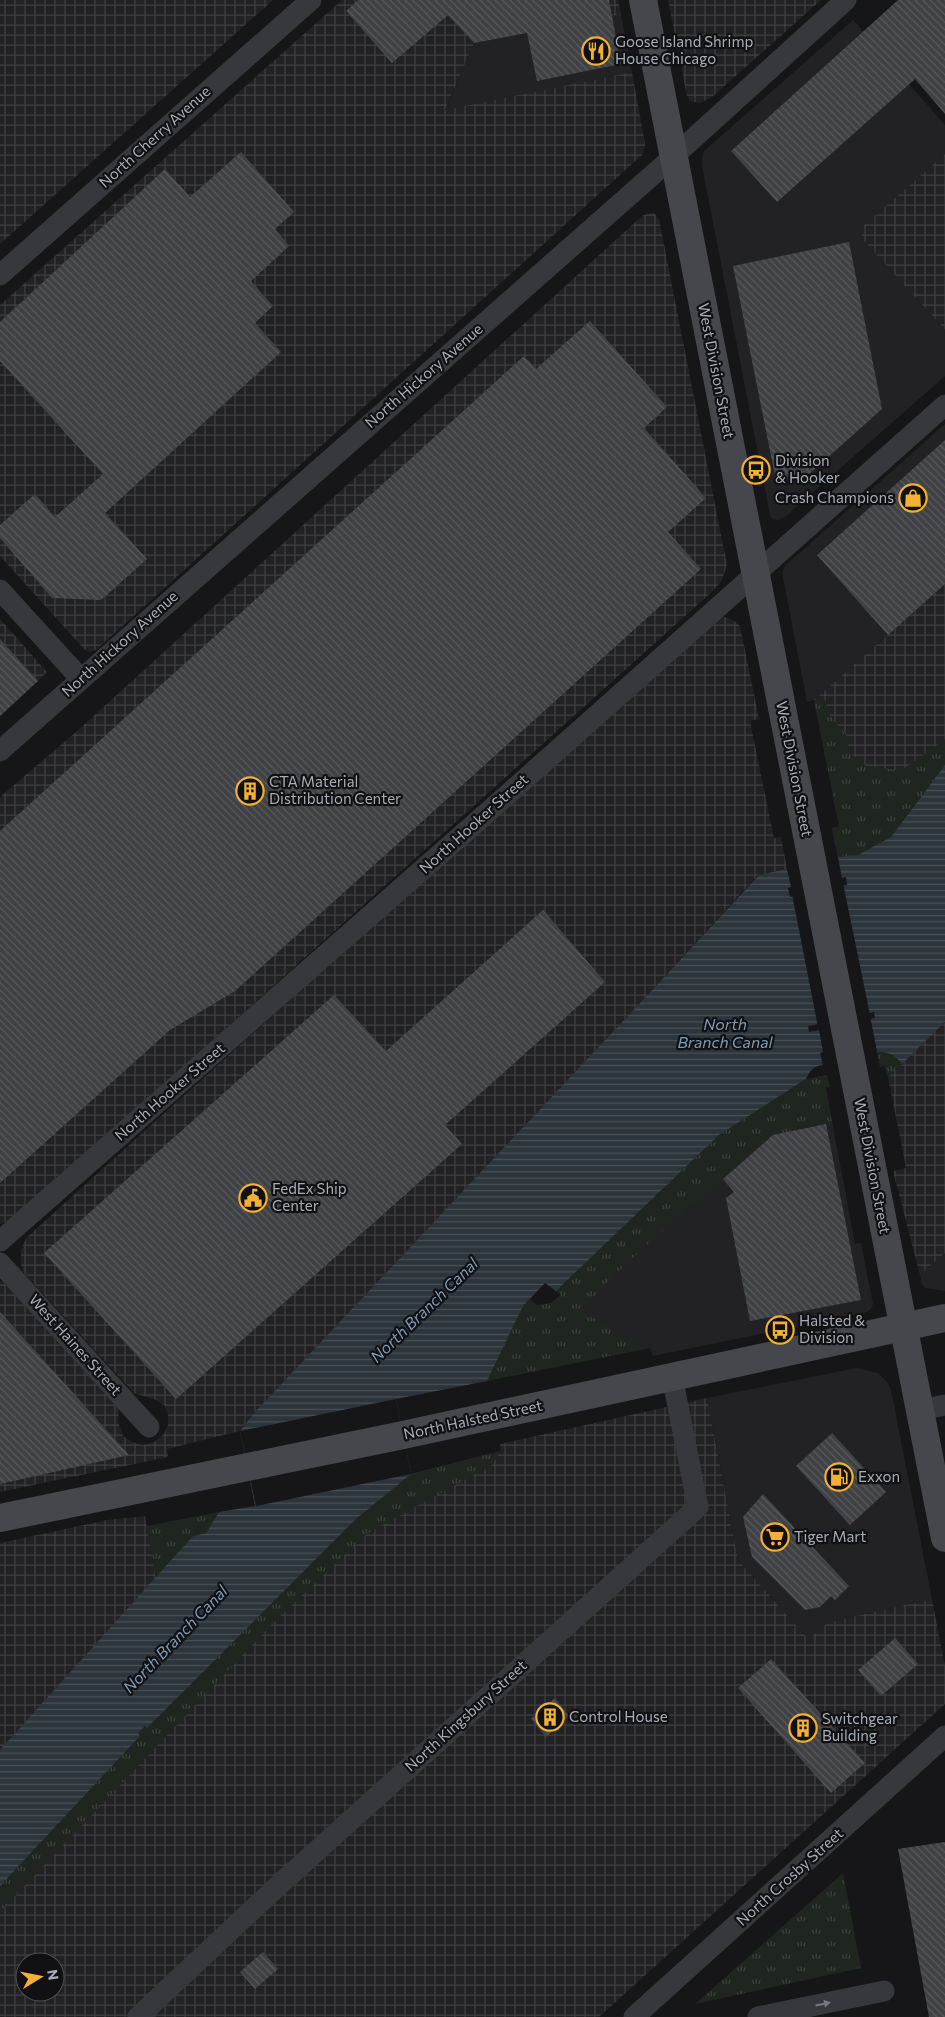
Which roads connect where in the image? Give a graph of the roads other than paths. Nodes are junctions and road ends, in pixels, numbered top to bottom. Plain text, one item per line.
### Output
1 (311, 0) edge
2 (643, 0) edge
3 (846, 0) edge
4 (674, 156) junction
5 (0, 275) edge
6 (945, 405) edge
7 (756, 574) junction
8 (0, 590) edge
9 (81, 679) junction
10 (0, 751) edge
11 (0, 1241) edge
12 (0, 1263) edge
13 (945, 1318) edge
14 (904, 1327) junction
15 (672, 1376) junction
16 (933, 1408) edge
17 (149, 1426) dead end
18 (0, 1518) edge
19 (945, 1538) edge
20 (945, 1736) edge
21 (884, 1991) dead end
22 (653, 2009) edge
23 (138, 2017) edge
24 (634, 2017) edge
25 (758, 2017) edge

1 - 5 street, North Cherry Avenue
2 - 4 main road, West Division Street
3 - 4 street, North Hickory Avenue
4 - 7 main road, West Division Street
4 - 9 street, North Hickory Avenue
6 - 7 street, North Hooker Street
7 - 11 street, North Hooker Street
7 - 14 main road, West Division Street
8 - 9 street
9 - 10 street, North Hickory Avenue
12 - 17 street, West Haines Street
13 - 14 main road, North Halsted Street
14 - 15 main road, North Halsted Street
14 - 16 main road, West Division Street
15 - 18 main road, North Halsted Street
15 - 23 street, North Kingsbury Street
16 - 19 main road, West Division Street
20 - 22 street, North Crosby Street
25 -> 21 street
22 - 24 street, North Crosby Street

